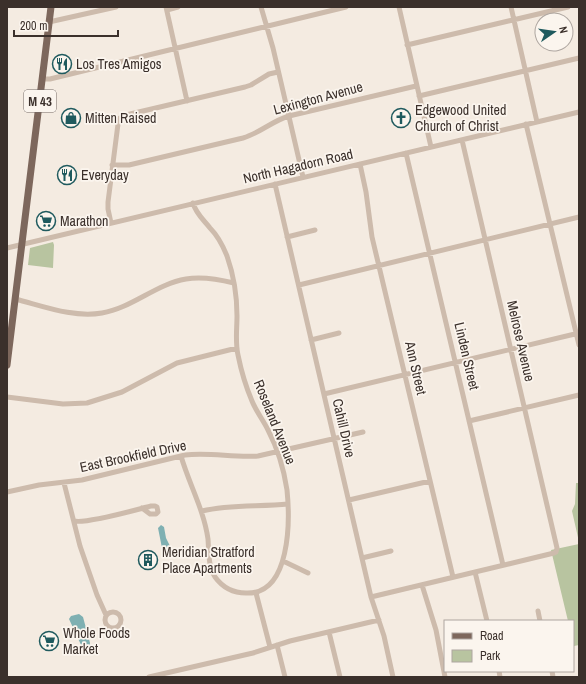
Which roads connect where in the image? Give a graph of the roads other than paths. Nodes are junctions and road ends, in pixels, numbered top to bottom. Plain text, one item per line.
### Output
1 (51, 7) edge
2 (116, 7) edge
3 (178, 7) edge
4 (261, 7) edge
5 (346, 7) edge
6 (399, 7) edge
7 (511, 7) edge
8 (568, 7) edge
9 (166, 8) edge
10 (514, 20) junction
11 (49, 22) junction
12 (267, 26) junction
13 (407, 45) junction
14 (176, 49) junction
15 (579, 58) edge
16 (525, 71) junction
17 (278, 72) junction
18 (42, 79) junction
19 (416, 86) junction
20 (419, 96) junction
21 (187, 101) junction
22 (579, 112) edge
23 (289, 116) junction
24 (537, 122) junction
25 (526, 124) junction
26 (462, 140) junction
27 (431, 147) junction
28 (406, 153) junction
29 (360, 164) junction
30 (112, 165) junction
31 (303, 177) junction
32 (275, 184) junction
33 (193, 203) junction
34 (579, 217) edge
35 (111, 223) junction
36 (550, 224) junction
37 (315, 230) dead end
38 (287, 237) junction
39 (485, 240) junction
40 (22, 245) junction
41 (7, 248) edge
42 (430, 253) junction
43 (379, 266) junction
44 (234, 283) junction
45 (299, 284) junction
46 (15, 299) junction
47 (339, 333) dead end
48 (578, 333) edge
49 (311, 340) junction
50 (579, 345) edge
51 (236, 348) junction
52 (511, 349) junction
53 (456, 363) junction
54 (7, 365) edge
55 (405, 375) junction
56 (324, 394) junction
57 (579, 395) edge
58 (7, 397) edge
59 (525, 408) junction
60 (470, 421) junction
61 (363, 432) dead end
62 (334, 438) junction
63 (278, 452) junction
64 (181, 456) junction
65 (430, 481) junction
66 (64, 483) junction
67 (7, 492) edge
68 (349, 500) junction
69 (288, 504) junction
70 (142, 508) dead end
71 (202, 511) junction
72 (74, 521) junction
73 (391, 551) dead end
74 (362, 558) junction
75 (283, 561) junction
76 (503, 565) junction
77 (475, 572) junction
78 (308, 573) dead end
79 (453, 577) junction
80 (422, 585) junction
81 (256, 593) junction
82 (371, 597) junction
83 (538, 611) dead end
84 (106, 615) dead end
85 (379, 620) junction
86 (487, 620) edge
87 (540, 620) edge
88 (329, 632) junction
89 (277, 645) junction
90 (270, 648) junction
91 (444, 672) edge
92 (149, 677) edge
93 (285, 677) edge
94 (340, 677) edge
95 (393, 677) edge

1 - 11 main road, M 43
2 - 11 street
3 - 9 street
4 - 12 street
5 - 12 street
6 - 13 street
7 - 10 street
8 - 10 street
9 - 14 street
10 - 13 street
10 - 16 street
11 - 18 main road, M 43
12 - 14 street
12 - 17 street
13 - 19 street
14 - 18 street
14 - 21 street
15 - 16 street
16 - 20 street
16 - 24 street
17 - 21 street
17 - 23 street
18 - 40 main road, M 43
19 - 20 street
19 - 23 street, Lexington Avenue
20 - 27 street
21 - 30 street
22 - 24 street, North Hagadorn Road
23 - 30 street, Lexington Avenue
23 - 31 street
24 - 25 street, North Hagadorn Road
25 - 26 street, North Hagadorn Road
25 - 36 street
26 - 27 street, North Hagadorn Road
26 - 39 street, Melrose Avenue
27 - 28 street, North Hagadorn Road
28 - 29 street, North Hagadorn Road
28 - 42 street, Linden Street
29 - 31 street, North Hagadorn Road
29 - 43 street, Ann Street
30 - 35 street
31 - 32 street, North Hagadorn Road
32 - 33 street, North Hagadorn Road
32 - 38 street, Cahill Drive
33 - 35 street, North Hagadorn Road
33 - 44 street, Roseland Avenue
34 - 36 street
35 - 40 street, North Hagadorn Road
36 - 39 street
36 - 48 street
37 - 38 street
38 - 45 street, Cahill Drive
39 - 42 street
39 - 52 street, Melrose Avenue
40 - 41 street, North Hagadorn Road
40 - 46 main road, M 43
42 - 43 street
42 - 53 street, Linden Street
43 - 45 street
43 - 55 street, Ann Street
44 - 46 street
44 - 51 street, Roseland Avenue
45 - 49 street, Cahill Drive
46 - 54 main road, M 43
47 - 49 street
48 - 50 street
48 - 52 street
49 - 56 street, Cahill Drive
51 - 58 street
51 - 63 street, Roseland Avenue
52 - 53 street
52 - 59 street, Melrose Avenue
53 - 55 street
53 - 60 street, Linden Street
55 - 56 street
55 - 65 street, Ann Street
56 - 62 street, Cahill Drive
57 - 59 street
59 - 60 street
59 - 76 street, Melrose Avenue
60 - 76 street, Linden Street
61 - 62 street, East Brookfield Drive
62 - 63 street, East Brookfield Drive
62 - 68 street, Cahill Drive
63 - 64 street, East Brookfield Drive
63 - 69 street, Roseland Avenue
64 - 66 street, East Brookfield Drive
64 - 71 street
65 - 68 street
65 - 79 street, Ann Street
66 - 67 street, East Brookfield Drive
66 - 72 street
68 - 74 street, Cahill Drive
69 - 71 street
69 - 75 street, Roseland Avenue
70 - 72 street
71 - 81 street
72 - 84 street
73 - 74 street
74 - 82 street, Cahill Drive
75 - 78 street
75 - 81 street, Roseland Avenue
76 - 77 street
77 - 79 street
77 - 86 street
79 - 80 street
80 - 82 street
80 - 91 street
81 - 90 street
82 - 85 street, Cahill Drive
83 - 87 street
85 - 88 street
85 - 95 street, Cahill Drive
88 - 89 street
88 - 94 street
89 - 90 street
89 - 93 street
90 - 92 street

